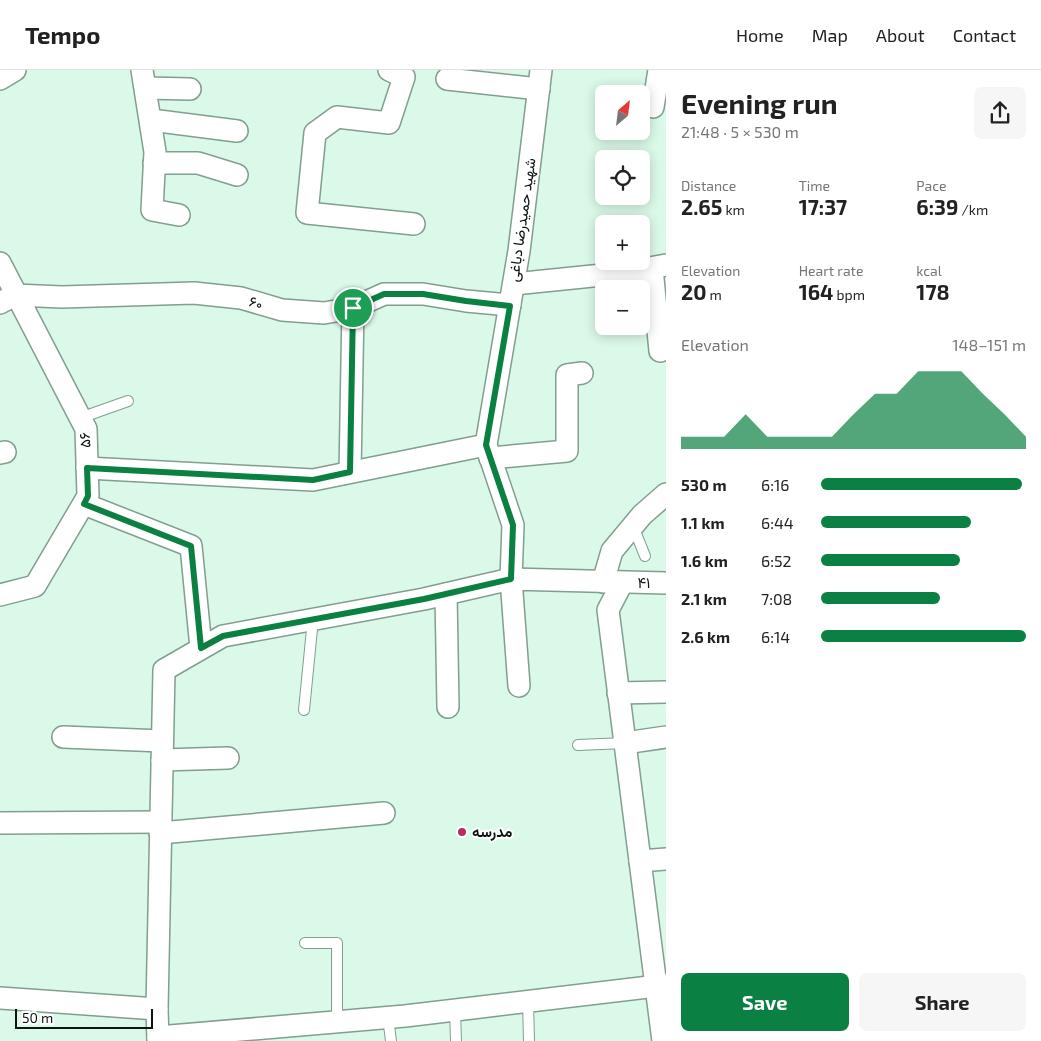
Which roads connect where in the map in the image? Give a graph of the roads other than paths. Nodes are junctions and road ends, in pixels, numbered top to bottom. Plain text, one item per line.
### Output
1 (15, 70) edge
2 (389, 70) edge
3 (659, 70) edge
4 (0, 79) edge
5 (144, 79) edge
6 (447, 79) dead end
7 (540, 80) edge
8 (190, 90) dead end
9 (653, 107) dead end
10 (150, 120) junction
11 (237, 131) dead end
12 (154, 163) junction
13 (237, 175) dead end
14 (179, 215) dead end
15 (414, 224) dead end
16 (0, 263) edge
17 (659, 266) edge
18 (514, 284) junction
19 (8, 299) edge
20 (510, 306) junction
21 (353, 308) junction
22 (660, 351) dead end
23 (582, 373) dead end
24 (128, 401) dead end
25 (80, 418) junction
26 (488, 452) junction
27 (87, 468) junction
28 (350, 472) junction
29 (666, 494) edge
30 (84, 504) junction
31 (633, 526) junction
32 (645, 556) dead end
33 (511, 579) junction
34 (613, 583) junction
35 (666, 583) edge
36 (446, 594) junction
37 (0, 595) edge
38 (313, 619) junction
39 (201, 648) junction
40 (519, 686) dead end
41 (666, 692) edge
42 (618, 693) junction
43 (448, 707) dead end
44 (304, 710) dead end
45 (63, 737) dead end
46 (666, 737) edge
47 (624, 743) junction
48 (578, 745) dead end
49 (162, 750) junction
50 (228, 758) dead end
51 (384, 813) dead end
52 (0, 823) edge
53 (160, 828) junction
54 (666, 859) edge
55 (640, 861) junction
56 (306, 943) dead end
57 (661, 986) edge
58 (0, 998) edge
59 (528, 1001) junction
60 (157, 1009) junction
61 (455, 1010) junction
62 (388, 1017) junction
63 (337, 1022) junction
64 (158, 1039) edge
65 (391, 1041) edge
66 (456, 1041) edge
67 (529, 1041) edge
68 (663, 1041) edge

1 - 4 street
2 - 15 street
3 - 9 street
5 - 8 street
5 - 10 street
6 - 7 street
7 - 18 street, شهید حمیدرضا دباغی
10 - 11 street
10 - 12 street
12 - 13 street
12 - 14 street
16 - 19 street, ۵۶
17 - 18 street
17 - 22 street
18 - 20 street, شهید حمیدرضا دباغی
19 - 21 street, ۶۰
19 - 25 street, ۵۶
20 - 21 street, ۶۰
20 - 26 street, شهید حمیدرضا دباغی
21 - 28 street
23 - 26 street
24 - 25 lane
25 - 27 street, ۵۶
26 - 28 street
26 - 33 street
27 - 28 street
27 - 30 street, ۵۶
29 - 31 street
30 - 37 street, ۵۶
30 - 39 street
31 - 32 lane
31 - 34 street
33 - 34 street, ۴۱
33 - 36 street, ۴۱
33 - 40 street
34 - 35 street, ۴۱
34 - 42 street
36 - 38 street, ۴۱
36 - 43 street
38 - 39 street, ۴۱
38 - 44 lane
39 - 49 street, ۴۱
41 - 42 street
42 - 47 street
45 - 49 street
46 - 47 street
47 - 48 lane
47 - 55 street
49 - 50 street
49 - 53 street
51 - 53 street
52 - 53 street
53 - 60 street
54 - 55 street
55 - 57 street
56 - 63 lane
57 - 59 street
57 - 68 street
58 - 60 street
59 - 61 street
59 - 67 lane
60 - 64 street
61 - 62 street
61 - 66 lane
62 - 63 street
62 - 65 lane
63 - 64 street

